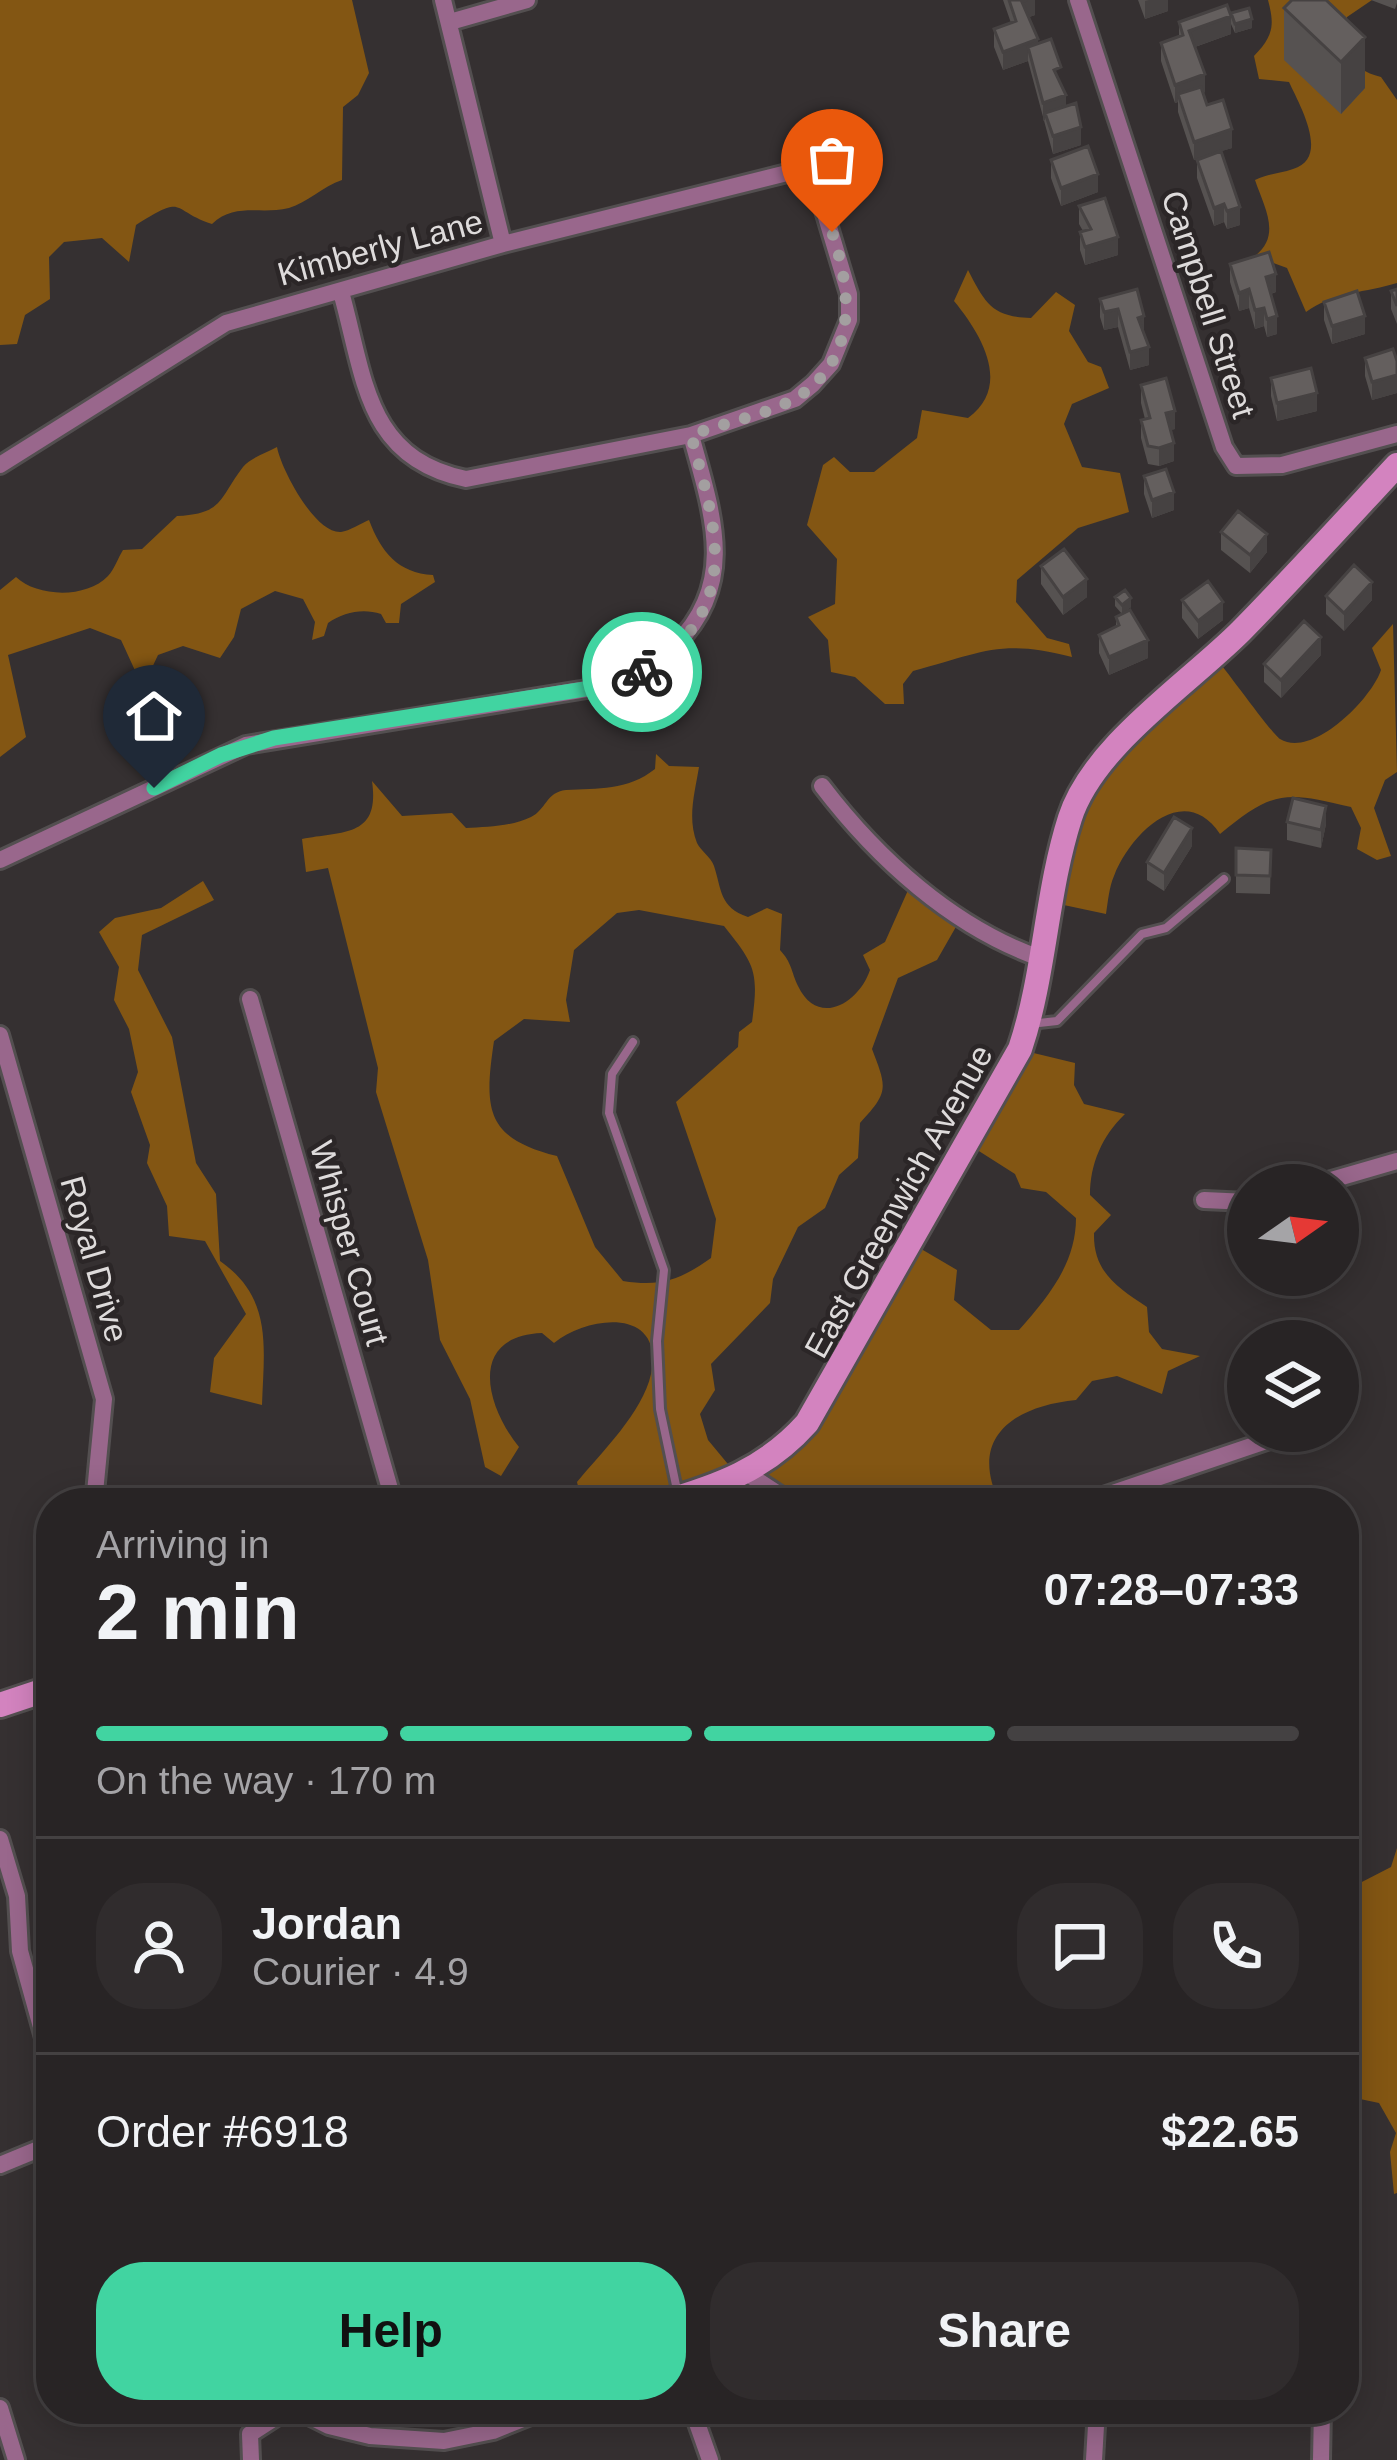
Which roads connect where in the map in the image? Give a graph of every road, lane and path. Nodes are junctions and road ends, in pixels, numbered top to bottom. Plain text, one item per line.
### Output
1 (443, 0) edge
2 (527, 0) edge
3 (1078, 0) edge
4 (450, 22) junction
5 (503, 244) junction
6 (341, 292) junction
7 (1397, 434) edge
8 (691, 435) junction
9 (0, 465) edge
10 (1397, 465) edge
11 (821, 786) dead end
12 (0, 860) edge
13 (1224, 879) dead end
14 (1040, 958) junction
15 (250, 999) dead end
16 (1029, 1024) junction
17 (0, 1035) edge
18 (633, 1042) dead end
19 (1397, 1161) edge
20 (1359, 1172) edge
21 (1204, 1200) dead end
22 (1227, 1201) edge
23 (1236, 1452) edge
24 (748, 1474) junction
25 (95, 1488) edge
26 (390, 1488) edge
27 (668, 1488) edge
28 (705, 1488) edge
29 (769, 1488) edge
30 (1128, 1488) edge
31 (36, 1693) edge
32 (0, 1705) edge
33 (0, 1839) edge
34 (36, 2009) edge
35 (36, 2150) edge
36 (0, 2165) edge
37 (0, 2408) edge
38 (265, 2424) edge
39 (325, 2424) edge
40 (510, 2424) edge
41 (697, 2424) edge
42 (1096, 2424) edge
43 (1322, 2424) edge
44 (16, 2460) edge
45 (251, 2460) edge
46 (710, 2460) edge
47 (1094, 2460) edge
48 (1321, 2460) edge

1 - 4 street
2 - 4 street
3 - 7 street, Campbell Street
4 - 5 street
5 - 6 street, Kimberly Lane
5 - 8 street, Kimberly Lane
6 - 8 street
6 - 9 street, Kimberly Lane
8 - 12 street
10 - 14 street, East Greenwich Avenue
11 - 14 street
13 - 16 lane
14 - 16 street, East Greenwich Avenue
15 - 26 street, Whisper Court
16 - 24 street, East Greenwich Avenue
17 - 25 street, Royal Drive
18 - 27 lane
19 - 20 street
21 - 22 street
23 - 30 street
24 - 28 street, East Greenwich Avenue
24 - 29 street
31 - 32 street
33 - 34 street
35 - 36 street
37 - 44 street
38 - 45 street
39 - 40 street
41 - 46 street
42 - 47 street
43 - 48 street

